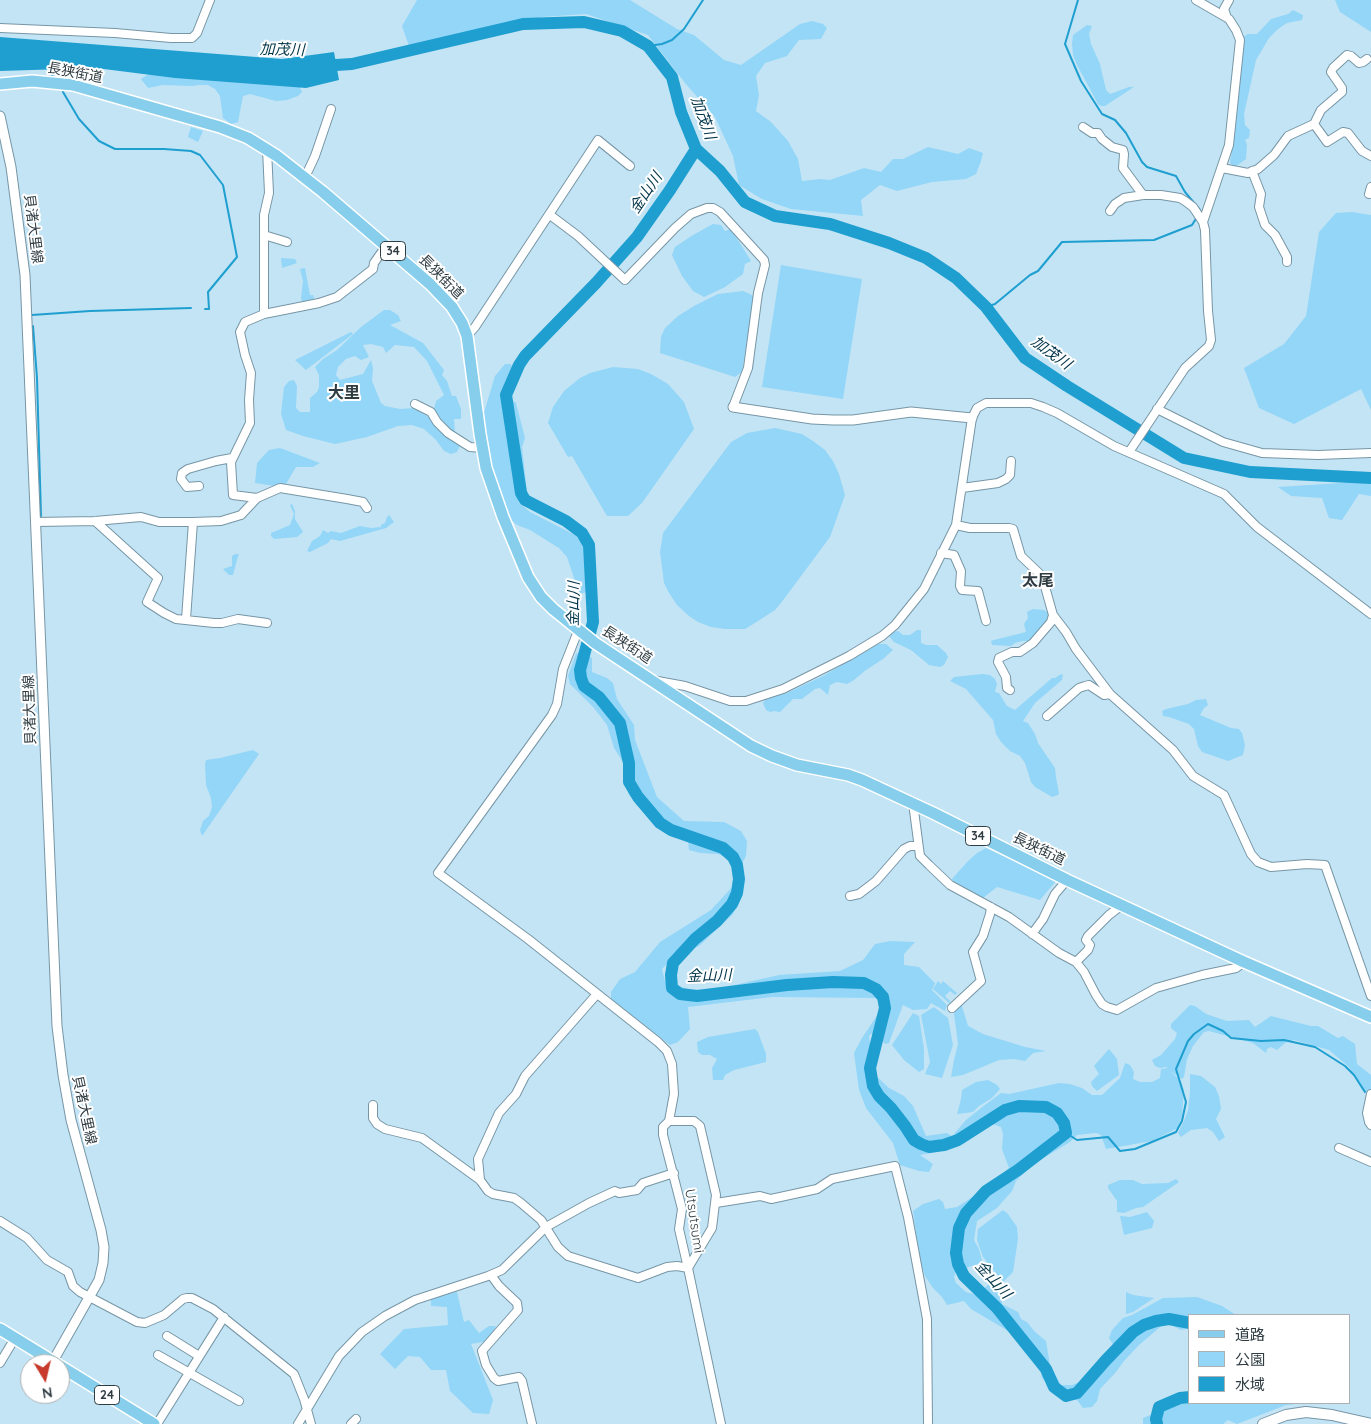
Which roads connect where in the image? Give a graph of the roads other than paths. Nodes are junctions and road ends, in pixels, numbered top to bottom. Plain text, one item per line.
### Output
1 (210, 0) edge
2 (1196, 0) edge
3 (1229, 0) edge
4 (1227, 18) junction
5 (0, 28) edge
6 (1367, 59) dead end
7 (0, 84) edge
8 (331, 109) dead end
9 (0, 116) edge
10 (1314, 124) junction
11 (1082, 127) dead end
12 (267, 149) junction
13 (1371, 156) edge
14 (630, 166) dead end
15 (1222, 168) junction
16 (1252, 171) junction
17 (303, 176) junction
18 (1144, 195) junction
19 (1110, 211) dead end
20 (550, 215) junction
21 (1203, 222) junction
22 (264, 235) junction
23 (288, 242) dead end
24 (386, 246) junction
25 (1287, 262) dead end
26 (264, 314) junction
27 (467, 336) junction
28 (415, 404) dead end
29 (733, 407) joint
30 (1157, 409) junction
31 (972, 418) junction
32 (482, 448) junction
33 (1129, 452) junction
34 (1371, 453) edge
35 (232, 458) junction
36 (1011, 461) dead end
37 (199, 486) dead end
38 (962, 488) junction
39 (257, 498) junction
40 (367, 508) dead end
41 (95, 521) junction
42 (36, 522) junction
43 (193, 522) junction
44 (956, 525) junction
45 (941, 554) junction
46 (1371, 614) edge
47 (1053, 615) junction
48 (186, 619) junction
49 (986, 621) dead end
50 (267, 623) dead end
51 (579, 631) junction
52 (652, 680) junction
53 (1010, 690) dead end
54 (1110, 694) junction
55 (1047, 716) dead end
56 (913, 803) junction
57 (918, 846) junction
58 (1067, 880) junction
59 (850, 896) dead end
60 (1122, 905) junction
61 (991, 907) junction
62 (1032, 934) junction
63 (1076, 962) junction
64 (1244, 962) junction
65 (597, 994) junction
66 (1371, 996) edge
67 (952, 1008) dead end
68 (1371, 1017) edge
69 (1371, 1094) edge
70 (373, 1105) dead end
71 (669, 1121) junction
72 (1371, 1125) edge
73 (1339, 1148) dead end
74 (1371, 1162) edge
75 (674, 1174) junction
76 (480, 1180) junction
77 (716, 1203) junction
78 (0, 1221) edge
79 (546, 1227) junction
80 (688, 1268) junction
81 (491, 1275) junction
82 (90, 1298) junction
83 (224, 1317) junction
84 (0, 1329) edge
85 (167, 1336) dead end
86 (15, 1338) junction
87 (41, 1354) edge
88 (62, 1354) edge
89 (158, 1355) dead end
90 (200, 1356) junction
91 (0, 1363) edge
92 (70, 1372) edge
93 (189, 1373) junction
94 (239, 1401) dead end
95 (307, 1409) junction
96 (1343, 1421) edge
97 (156, 1424) edge
98 (298, 1424) edge
99 (311, 1424) edge
100 (532, 1424) edge
101 (721, 1424) edge
102 (928, 1424) edge
103 (1262, 1424) edge
104 (1371, 1424) edge

1 - 5 street
2 - 4 street
3 - 4 street
4 - 15 street
6 - 10 street
7 - 12 main road, 長狭街道 / 34
8 - 17 street
9 - 42 street, 貝渚大里線
10 - 13 street
10 - 16 street
11 - 18 street
12 - 17 main road, 長狭街道 / 34
12 - 22 street
14 - 20 street
15 - 16 street
15 - 21 street
16 - 25 street
17 - 24 main road, 長狭街道 / 34
18 - 19 street
18 - 21 street
20 - 27 street
20 - 29 street
21 - 30 street
22 - 23 street
22 - 26 street
24 - 26 street
24 - 27 main road, 長狭街道 / 34
26 - 35 street
27 - 32 main road, 長狭街道 / 34
28 - 32 street
29 - 31 street
30 - 33 street
30 - 34 street
31 - 33 street
31 - 38 street
32 - 51 main road, 長狭街道 / 34
33 - 46 street
35 - 37 street
35 - 39 street
36 - 38 street
38 - 44 street
39 - 40 street
39 - 43 street
41 - 42 street
41 - 43 street
41 - 48 street
42 - 82 street, 貝渚大里線
43 - 48 street
44 - 45 street
44 - 47 street
45 - 49 street
45 - 52 street
47 - 53 street
47 - 54 street
48 - 50 street
51 - 52 main road, 長狭街道 / 34
51 - 65 street, Utsutsumi
52 - 56 main road, 長狭街道 / 34
54 - 55 street
54 - 66 street
56 - 57 street
56 - 58 main road, 長狭街道 / 34
57 - 59 street
57 - 61 street
58 - 60 main road, 長狭街道 / 34
58 - 62 street
60 - 63 street
60 - 64 main road, 長狭街道 / 34
61 - 62 street
61 - 67 street
62 - 63 street
63 - 64 street
64 - 68 main road, 長狭街道 / 34
65 - 71 street, Utsutsumi
65 - 76 street
69 - 72 street
70 - 76 street
71 - 75 street, Utsutsumi
71 - 77 street
73 - 74 street
75 - 79 street
75 - 80 street, Utsutsumi
76 - 79 street
77 - 80 street
77 - 102 street
78 - 82 street
79 - 80 street
79 - 81 street
80 - 101 street, Utsutsumi
81 - 95 street
81 - 100 street
82 - 83 street
82 - 88 street, 貝渚大里線
83 - 90 street
83 - 95 street
84 - 86 main road, 24
85 - 90 street
86 - 87 main road, 24
86 - 91 street
89 - 93 street
90 - 93 street
92 - 97 main road, 24
93 - 94 street
93 - 97 street
95 - 98 street
95 - 99 street
96 - 103 main road
96 - 104 main road

